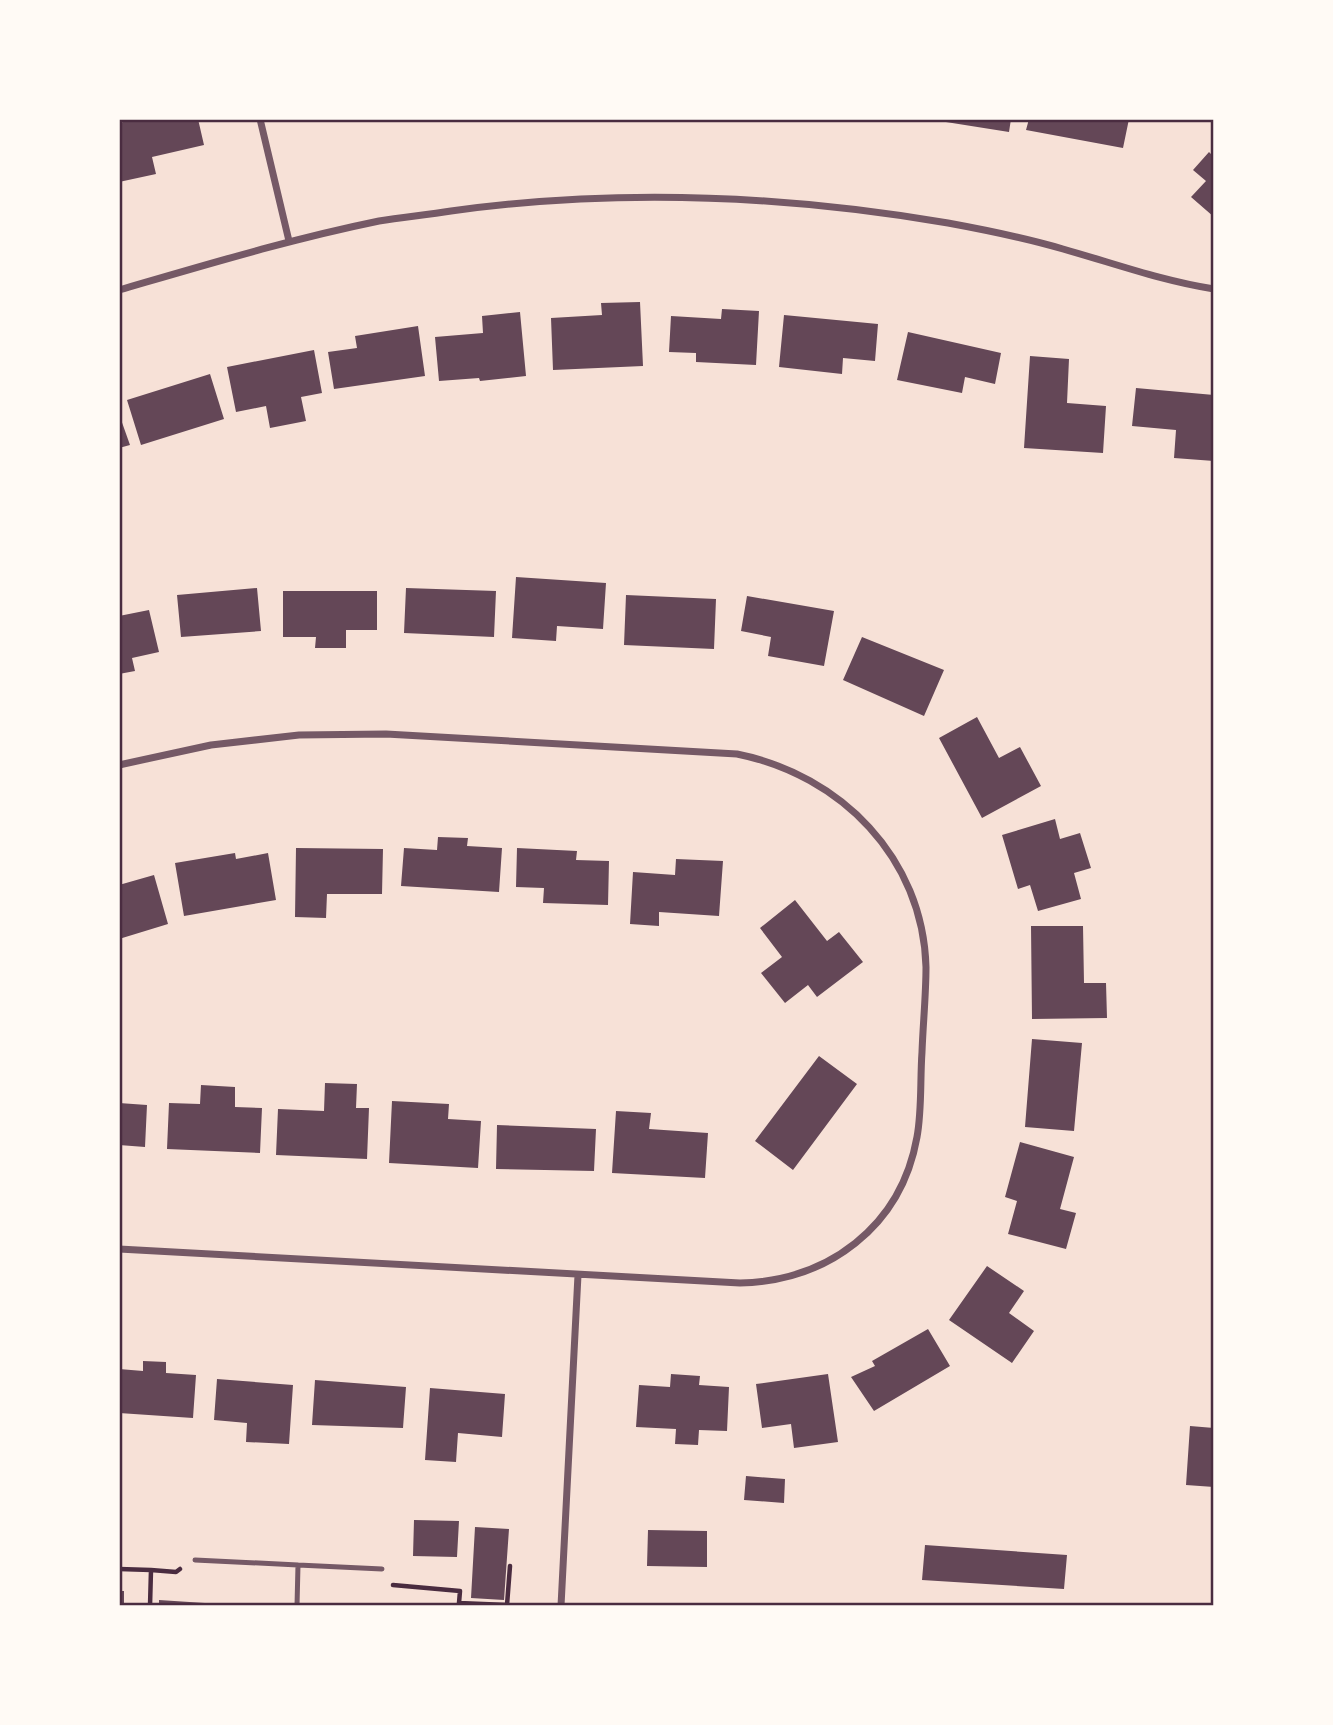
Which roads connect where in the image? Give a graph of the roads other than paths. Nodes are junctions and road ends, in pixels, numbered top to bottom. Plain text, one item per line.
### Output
1 (260, 119) edge
2 (289, 241) junction
3 (1214, 289) edge
4 (119, 290) edge
5 (119, 765) edge
6 (119, 1249) edge
7 (578, 1275) junction
8 (195, 1560) road end
9 (298, 1565) junction
10 (382, 1569) road end
11 (297, 1606) edge
12 (561, 1606) edge

1 - 2 street
2 - 3 street
2 - 4 street
5 - 7 street
6 - 7 street
7 - 12 street
8 - 9 lane
9 - 10 lane
9 - 11 lane

